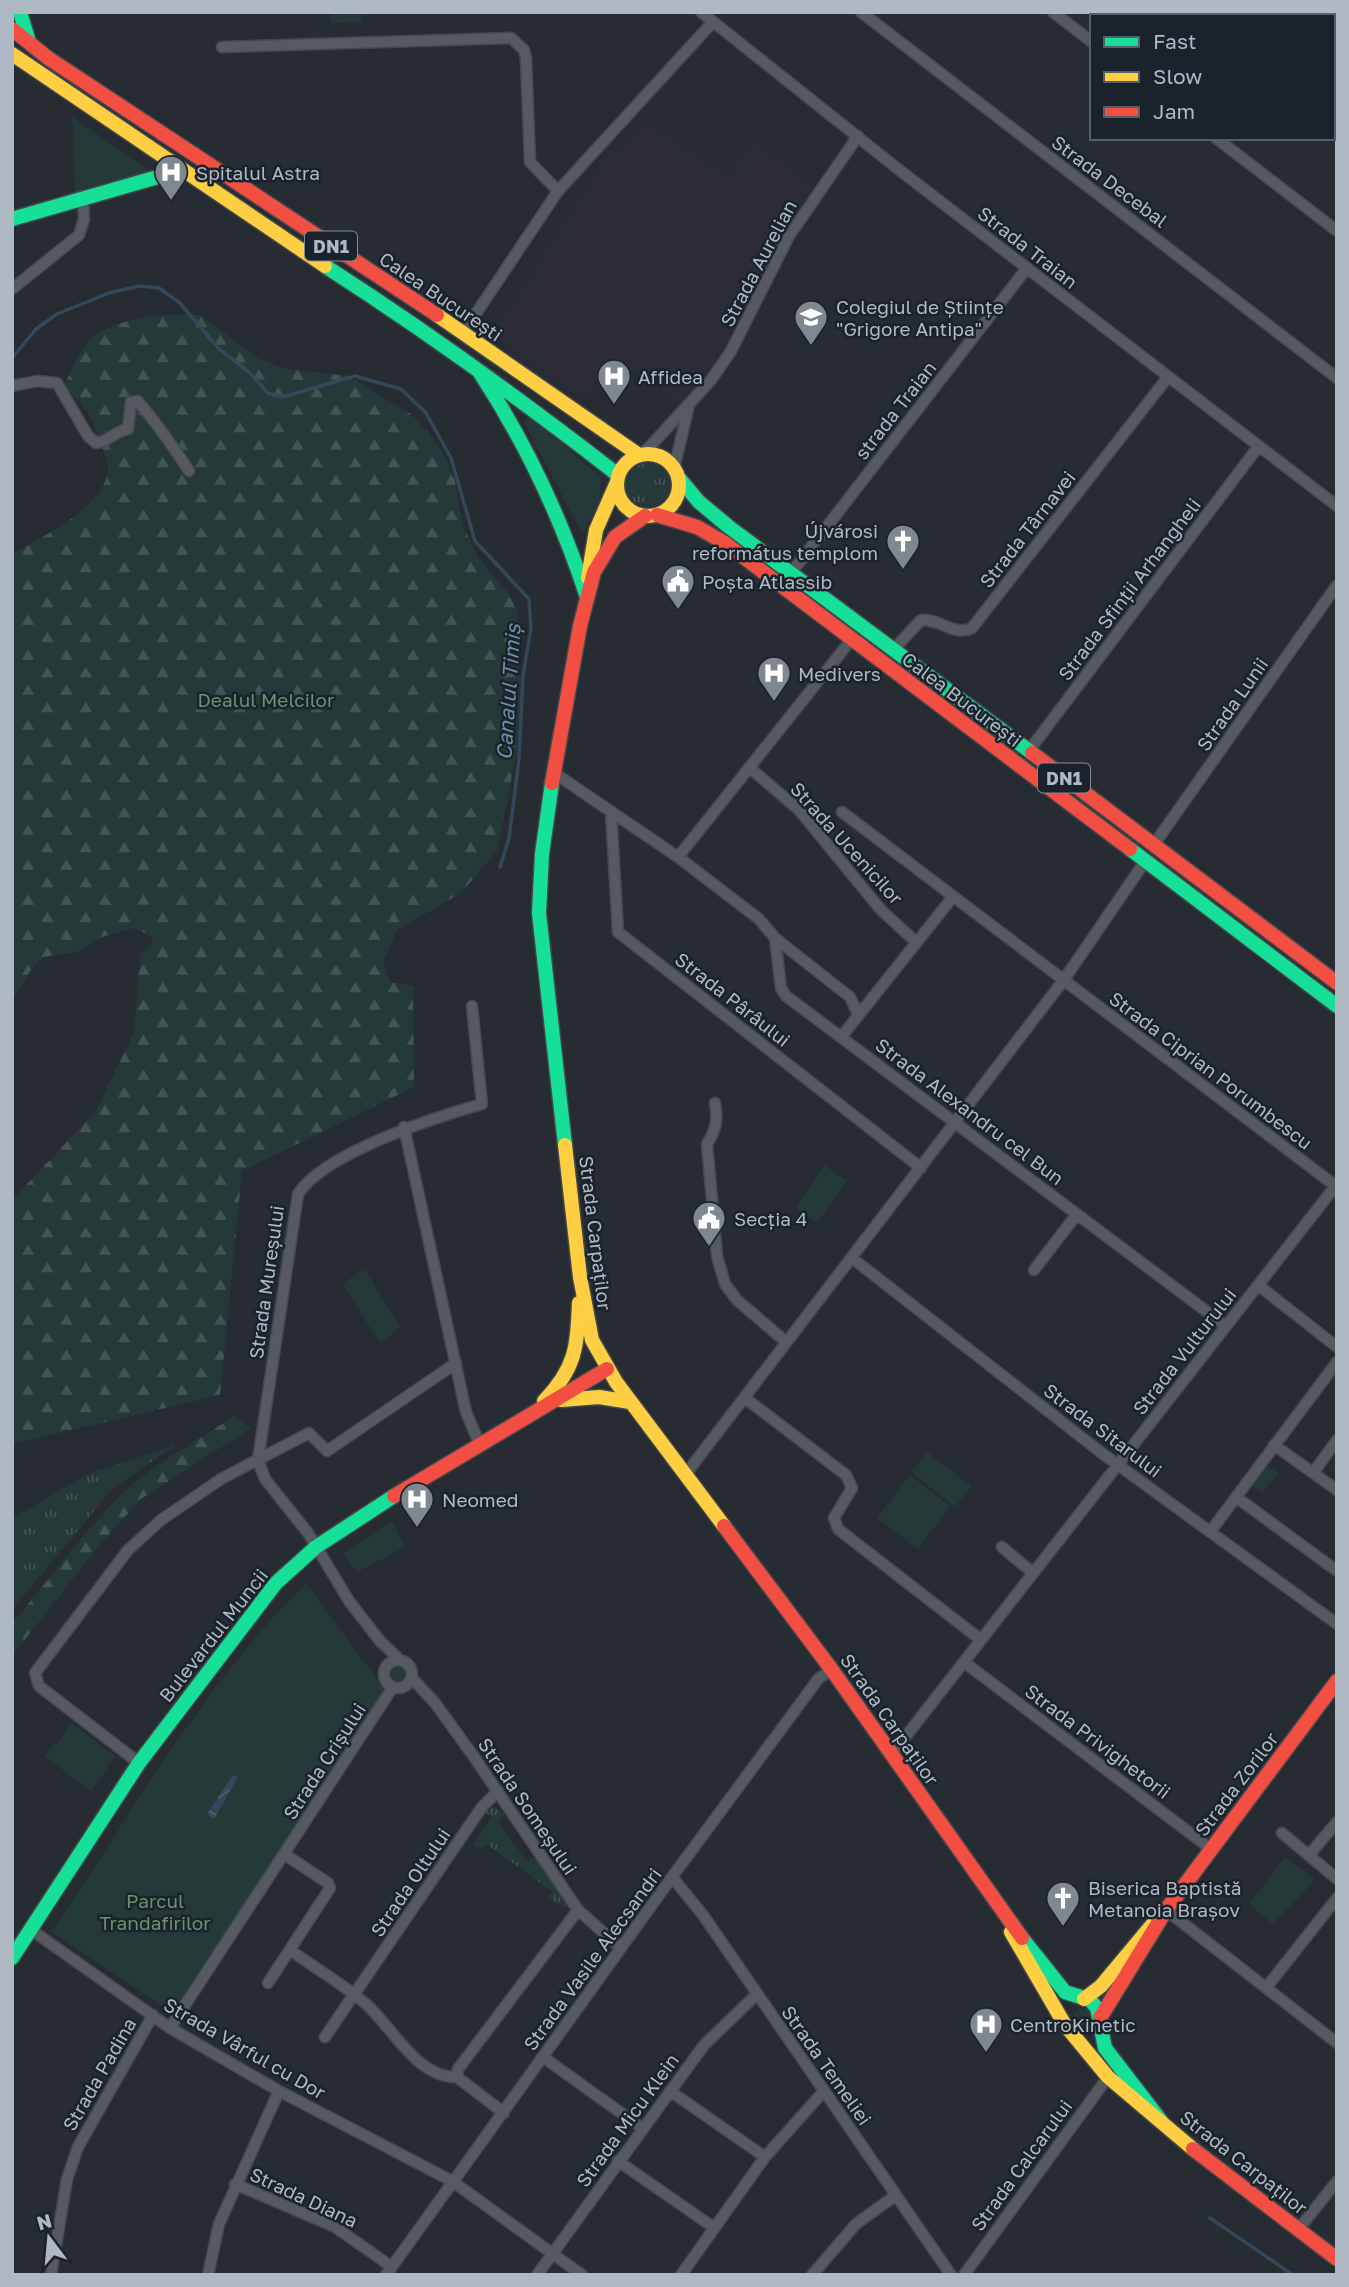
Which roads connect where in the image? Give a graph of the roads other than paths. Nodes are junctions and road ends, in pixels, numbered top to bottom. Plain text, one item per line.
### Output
1 (20, 12) edge
2 (701, 12) edge
3 (861, 12) edge
4 (1053, 12) edge
5 (712, 23) junction
6 (12, 29) edge
7 (1090, 40) edge
8 (32, 47) junction
9 (222, 47) dead end
10 (12, 54) edge
11 (858, 136) junction
12 (1219, 140) edge
13 (182, 170) junction
14 (558, 191) junction
15 (83, 200) junction
16 (12, 219) edge
17 (1337, 231) edge
18 (1027, 268) junction
19 (12, 289) edge
20 (463, 333) junction
21 (477, 369) junction
22 (1168, 377) junction
23 (1337, 378) edge
24 (12, 386) edge
25 (688, 406) junction
26 (1258, 447) junction
27 (641, 454) junction
28 (189, 471) dead end
29 (676, 473) junction
30 (617, 478) junction
31 (1337, 506) edge
32 (651, 515) junction
33 (791, 573) junction
34 (1337, 585) edge
35 (587, 597) junction
36 (851, 640) junction
37 (893, 649) junction
38 (1028, 752) junction
39 (750, 768) junction
40 (553, 772) junction
41 (611, 812) junction
42 (842, 813) dead end
43 (1155, 843) junction
44 (678, 857) junction
45 (1146, 860) junction
46 (952, 898) junction
47 (775, 938) junction
48 (916, 942) junction
49 (1063, 981) junction
50 (1337, 983) edge
51 (472, 1006) dead end
52 (1337, 1006) edge
53 (858, 1014) junction
54 (842, 1036) junction
55 (715, 1103) dead end
56 (955, 1122) junction
57 (404, 1127) junction
58 (921, 1168) junction
59 (1336, 1186) edge
60 (1077, 1214) junction
61 (852, 1258) junction
62 (1034, 1270) dead end
63 (580, 1277) junction
64 (1258, 1285) junction
65 (1226, 1326) junction
66 (786, 1342) junction
67 (1337, 1347) edge
68 (1337, 1362) edge
69 (456, 1363) junction
70 (607, 1369) junction
71 (745, 1398) junction
72 (556, 1401) junction
73 (630, 1402) junction
74 (526, 1419) junction
75 (1337, 1440) edge
76 (480, 1445) junction
77 (1275, 1445) junction
78 (258, 1460) junction
79 (1118, 1465) junction
80 (1313, 1473) junction
81 (685, 1475) junction
82 (1337, 1490) edge
83 (1236, 1497) junction
84 (1210, 1532) junction
85 (316, 1547) junction
86 (1002, 1547) dead end
87 (1337, 1572) edge
88 (1033, 1573) junction
89 (1335, 1618) edge
90 (981, 1640) junction
91 (380, 1641) junction
92 (400, 1660) junction
93 (964, 1662) junction
94 (385, 1669) junction
95 (832, 1670) junction
96 (412, 1678) junction
97 (1337, 1681) edge
98 (393, 1687) junction
99 (892, 1754) junction
100 (139, 1763) junction
101 (499, 1791) junction
102 (1337, 1822) edge
103 (1282, 1833) dead end
104 (1211, 1849) junction
105 (284, 1854) junction
106 (1309, 1855) junction
107 (672, 1877) junction
108 (1337, 1879) edge
109 (1337, 1898) edge
110 (578, 1910) junction
111 (1166, 1910) junction
112 (1003, 1914) junction
113 (30, 1929) junction
114 (621, 1948) junction
115 (290, 1950) junction
116 (12, 1958) edge
117 (268, 1983) dead end
118 (1266, 1988) junction
119 (756, 1995) junction
120 (354, 1996) junction
121 (1082, 1999) junction
122 (153, 2015) junction
123 (1063, 2020) junction
124 (1099, 2021) junction
125 (170, 2028) junction
126 (1074, 2034) junction
127 (325, 2037) dead end
128 (1337, 2043) edge
129 (543, 2057) junction
130 (457, 2077) junction
131 (1108, 2077) junction
132 (279, 2091) junction
133 (670, 2091) junction
134 (824, 2091) junction
135 (504, 2113) junction
136 (1161, 2121) junction
137 (642, 2128) junction
138 (765, 2157) junction
139 (618, 2161) junction
140 (452, 2181) junction
141 (1337, 2181) edge
142 (235, 2184) junction
143 (896, 2195) junction
144 (713, 2227) junction
145 (1298, 2230) junction
146 (550, 2254) junction
147 (1337, 2259) edge
148 (389, 2271) edge
149 (51, 2275) edge
150 (208, 2275) edge
151 (537, 2275) edge
152 (582, 2275) edge
153 (681, 2275) edge
154 (812, 2275) edge
155 (951, 2275) edge
156 (964, 2275) edge

1 - 8 main road
2 - 5 street, Strada Traian
3 - 23 street, Strada Decebal
4 - 7 street
5 - 11 street, Strada Traian
5 - 14 street
6 - 8 main road, Calea București / DN1
8 - 20 main road, Calea București / DN1
9 - 14 street
10 - 13 main road, Calea București / DN1
11 - 18 street, Strada Traian
11 - 25 street, Strada Aurelian
12 - 17 street
13 - 15 main road
13 - 21 main road, Calea București / DN1
14 - 20 street
15 - 16 main road
15 - 19 street
18 - 22 street, Strada Traian
18 - 33 street, strada Traian
20 - 27 main road, Calea București / DN1
21 - 30 main road, Calea București / DN1
21 - 35 main road
22 - 26 street, Strada Traian
22 - 37 street, Strada Târnavei
24 - 28 street
25 - 27 street, Strada Aurelian
25 - 29 street, Strada Aurelian
26 - 31 street, Strada Traian
26 - 38 street, Strada Sfinții Arhangheli
27 - 29 main road, DN1
27 - 30 main road
29 - 32 main road
29 - 33 main road, Calea București / DN1
30 - 32 main road, DN1
30 - 35 main road, Strada Carpaților
32 - 35 main road, Strada Carpaților
32 - 36 main road, Calea București / DN1
33 - 37 main road, Calea București / DN1
34 - 43 street, Strada Lunii
35 - 40 main road, Strada Carpaților
36 - 39 street
36 - 45 main road, Calea București / DN1
37 - 38 main road, Calea București / DN1
38 - 43 main road, Calea București / DN1
39 - 44 street
39 - 48 street, Strada Ucenicilor
40 - 41 street
40 - 63 main road, Strada Carpaților
41 - 44 street
41 - 58 street, Strada Pârâului
42 - 46 street
43 - 50 main road, Calea București / DN1
44 - 47 street
45 - 49 street
45 - 52 main road, Calea București / DN1
46 - 48 street
46 - 49 street
47 - 53 street
47 - 54 street, Strada Alexandru cel Bun
48 - 53 street
49 - 56 street
49 - 59 street, Strada Ciprian Porumbescu
51 - 57 street, Strada Mureșului
53 - 54 street
54 - 56 street, Strada Alexandru cel Bun
55 - 66 street
56 - 58 street
56 - 60 street, Strada Alexandru cel Bun
57 - 69 street
57 - 78 street, Strada Mureșului
58 - 61 street
59 - 64 street, Strada Vulturului
60 - 62 street
60 - 65 street, Strada Alexandru cel Bun
61 - 66 street
61 - 79 street, Strada Sitarului
63 - 70 main road, Strada Carpaților
63 - 74 main road, Bulevardul Muncii
64 - 65 street, Strada Vulturului
64 - 67 street
65 - 79 street, Strada Vulturului
66 - 71 street
68 - 77 street
69 - 76 street
69 - 78 street
70 - 72 main road, Bulevardul Muncii
70 - 73 main road, Strada Carpaților
71 - 81 street
71 - 90 street
72 - 73 main road, Bulevardul Muncii
72 - 74 main road, Bulevardul Muncii
73 - 81 main road, Strada Carpaților
74 - 76 main road, Bulevardul Muncii
75 - 80 street
76 - 85 main road, Bulevardul Muncii
77 - 80 street
77 - 83 street
78 - 85 street
78 - 100 street
79 - 84 street, Strada Sitarului
79 - 88 street, Strada Vulturului
80 - 82 street
81 - 95 main road, Strada Carpaților
83 - 84 street
83 - 87 street
84 - 89 street, Strada Sitarului
85 - 91 street, Strada Someșului
85 - 100 main road, Bulevardul Muncii
86 - 88 street
88 - 90 street, Strada Vulturului
90 - 93 street, Strada Vulturului
91 - 92 street, Strada Someșului
91 - 94 street, Strada Someșului
92 - 94 street
92 - 96 street, Strada Someșului
93 - 99 street, Strada Vulturului
93 - 104 street, Strada Privighetorii
94 - 98 street, Strada Someșului
95 - 99 main road, Strada Carpaților
95 - 107 street, Strada Vasile Alecsandri
96 - 98 street
96 - 101 street, Strada Someșului
97 - 104 main road, Strada Zorilor
98 - 105 street, Strada Crișului
99 - 112 main road, Strada Carpaților
100 - 113 main road, Bulevardul Muncii
101 - 110 street, Strada Someșului
101 - 120 street, Strada Oltului
102 - 106 street
103 - 106 street
104 - 111 main road, Strada Zorilor
105 - 115 street
105 - 125 street, Strada Crișului
106 - 108 street
107 - 114 street, Strada Vasile Alecsandri
107 - 119 street, Strada Temeliei
109 - 118 street
110 - 114 street, Strada Someșului
110 - 130 street
111 - 118 street
111 - 121 main road, Strada Zorilor
111 - 124 main road, Strada Zorilor
112 - 121 main road, Strada Carpaților
112 - 123 main road, Strada Carpaților
113 - 116 main road, Bulevardul Muncii
113 - 122 street, Strada Vârful cu Dor
114 - 129 street, Strada Vasile Alecsandri
115 - 117 street
115 - 120 street
118 - 128 street
119 - 133 street, Strada Micu Klein
119 - 134 street, Strada Temeliei
120 - 127 street, Strada Oltului
120 - 130 street
121 - 123 main road
121 - 124 main road, Strada Carpaților
122 - 125 street, Strada Vârful cu Dor
122 - 149 street, Strada Padina
123 - 126 main road, Strada Carpaților
124 - 126 main road
124 - 136 main road, Strada Carpaților
125 - 132 street, Strada Vârful cu Dor
126 - 131 main road, Strada Carpaților
129 - 135 street, Strada Vasile Alecsandri
129 - 137 street
130 - 135 street
131 - 136 main road, Strada Carpaților
131 - 156 street, Strada Calcarului
132 - 140 street, Strada Vârful cu Dor
132 - 142 street
133 - 137 street, Strada Micu Klein
133 - 138 street
134 - 138 street
134 - 143 street, Strada Temeliei
135 - 140 street, Strada Vasile Alecsandri
136 - 145 main road, Strada Carpaților
137 - 139 street, Strada Micu Klein
138 - 144 street
139 - 144 street
139 - 146 street, Strada Micu Klein
140 - 146 street, Strada Vârful cu Dor
140 - 148 street, Strada Vasile Alecsandri
141 - 145 street
142 - 148 street, Strada Diana
142 - 150 street
143 - 154 street
143 - 155 street, Strada Temeliei
144 - 153 street
145 - 147 main road, Strada Carpaților
146 - 151 street, Strada Micu Klein
146 - 152 street, Strada Vârful cu Dor

